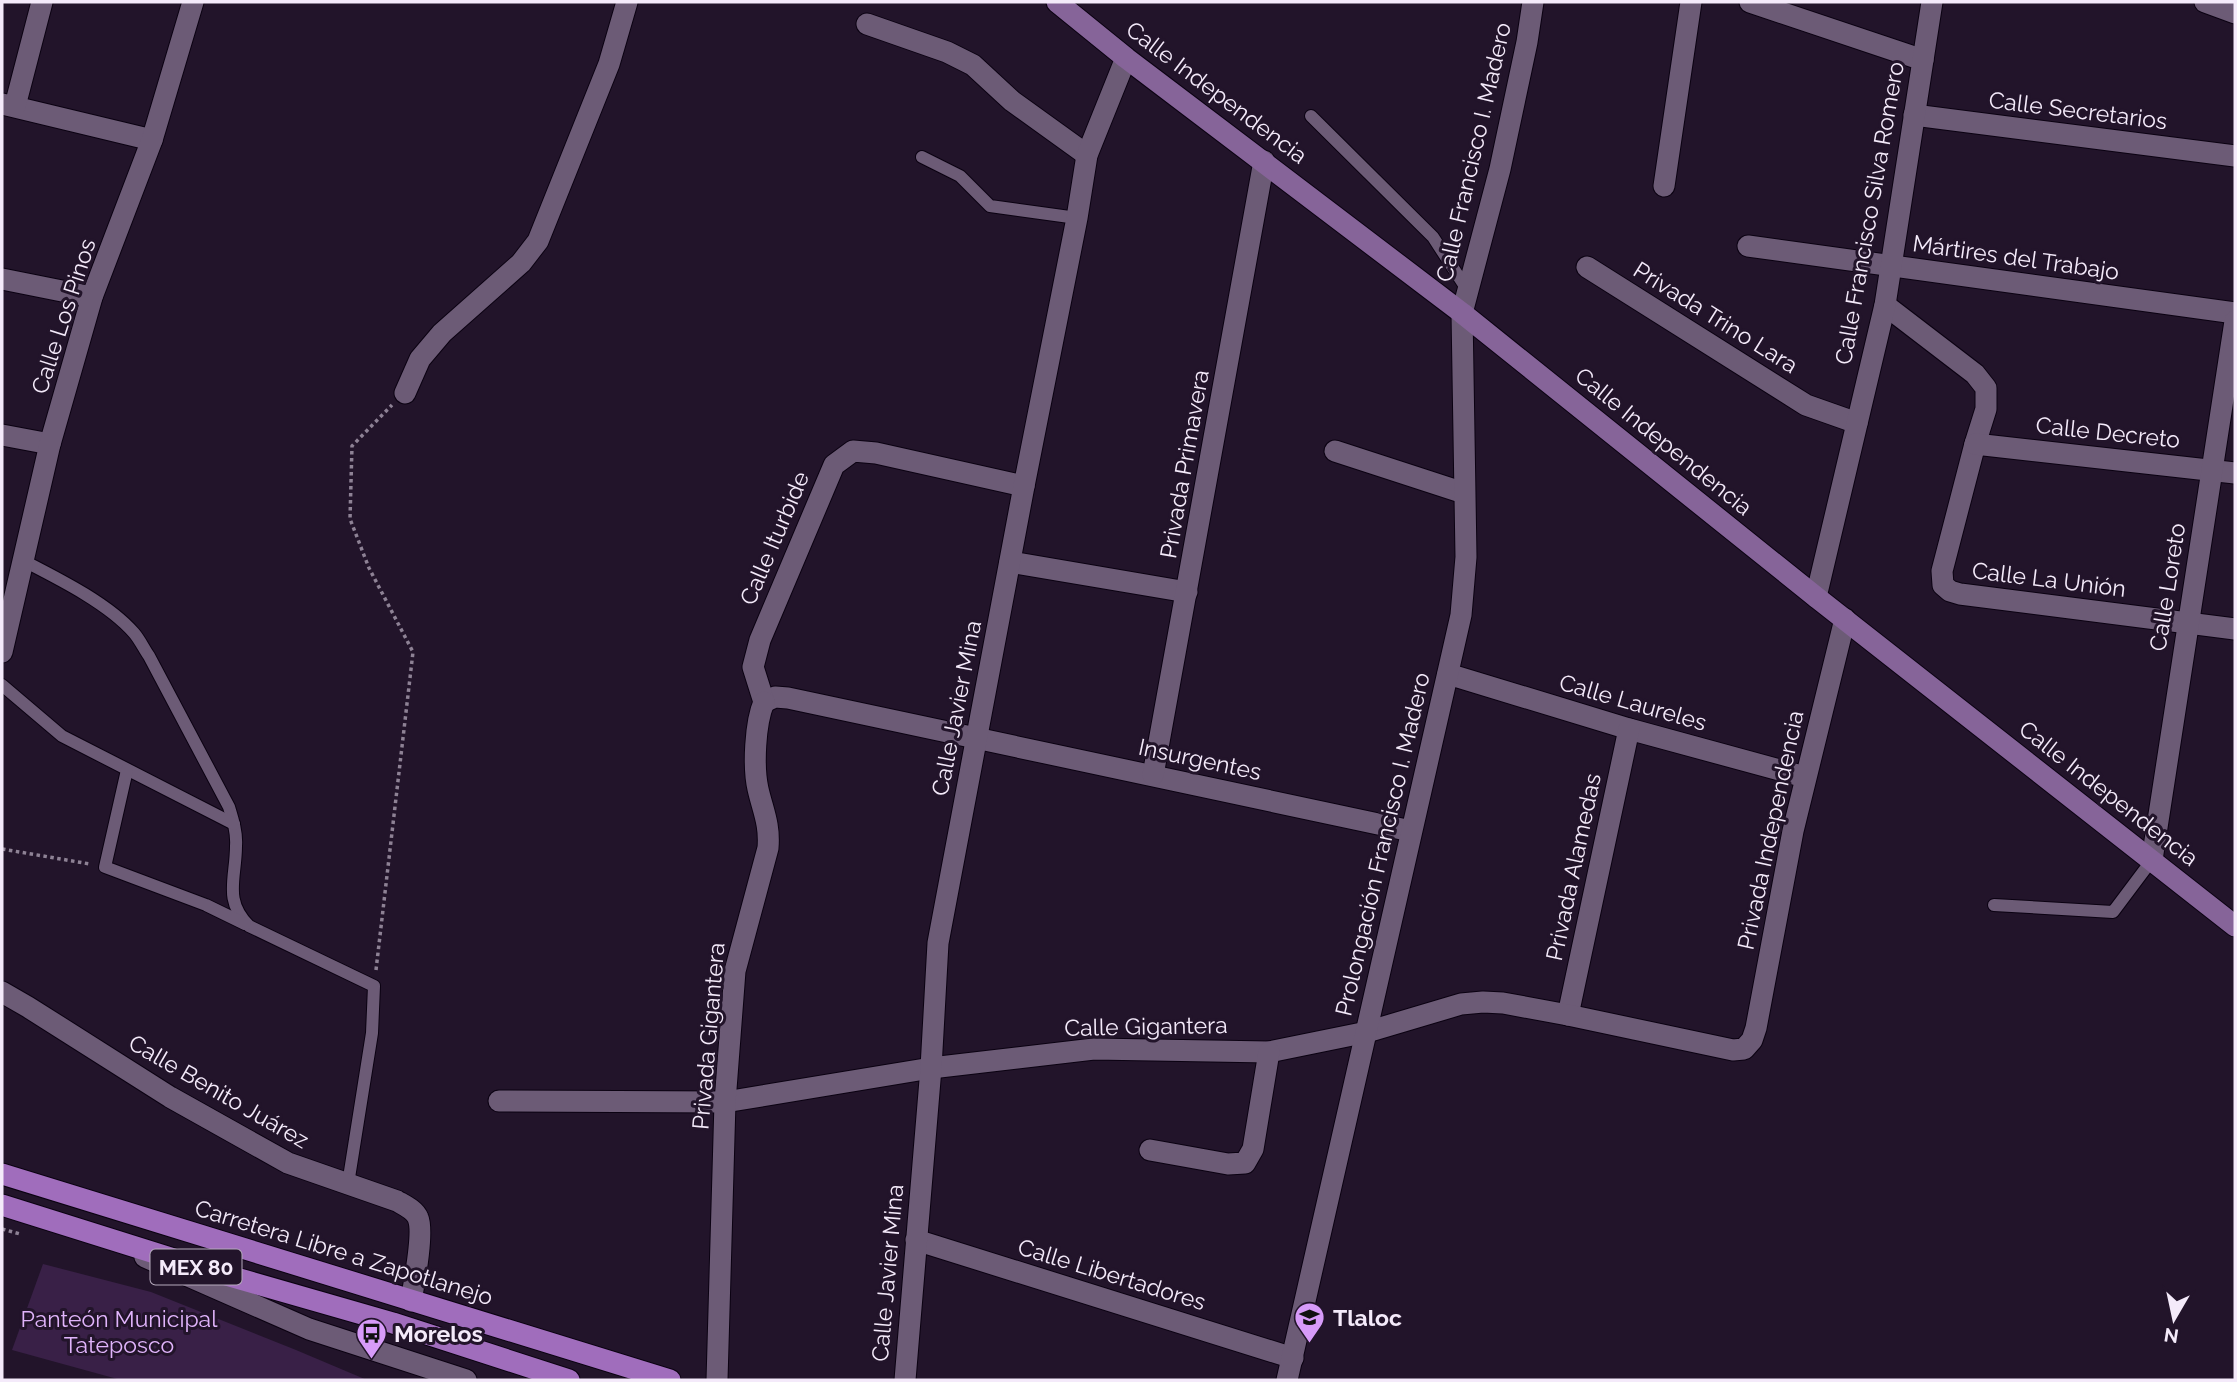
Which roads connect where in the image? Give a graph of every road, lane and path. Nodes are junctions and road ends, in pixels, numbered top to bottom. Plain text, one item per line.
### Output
1 (42, 2) edge
2 (193, 2) edge
3 (627, 2) edge
4 (1057, 2) edge
5 (1533, 2) edge
6 (1691, 2) edge
7 (1750, 2) edge
8 (1932, 2) edge
9 (2205, 2) edge
10 (2235, 13) edge
11 (867, 24) dead end
12 (1126, 58) junction
13 (1923, 60) junction
14 (9, 105) edge
15 (1914, 115) junction
16 (1311, 116) dead end
17 (152, 140) junction
18 (1087, 155) junction
19 (2235, 156) edge
20 (922, 158) dead end
21 (1264, 161) junction
22 (1664, 186) dead end
23 (1077, 218) junction
24 (1748, 246) dead end
25 (1891, 266) junction
26 (1587, 267) dead end
27 (2, 279) edge
28 (1468, 291) junction
29 (92, 297) junction
30 (1885, 304) junction
31 (1462, 313) junction
32 (2235, 313) edge
33 (2235, 321) edge
34 (405, 393) joint
35 (1857, 423) junction
36 (2, 435) edge
37 (50, 444) junction
38 (1975, 444) junction
39 (1335, 451) dead end
40 (2212, 470) junction
41 (2235, 473) edge
42 (1024, 486) junction
43 (1464, 493) junction
44 (22, 560) junction
45 (1010, 562) junction
46 (1187, 592) junction
47 (1816, 597) junction
48 (1844, 619) junction
49 (2188, 623) junction
50 (2235, 629) edge
51 (2, 652) edge
52 (1448, 674) junction
53 (2, 685) edge
54 (764, 702) junction
55 (1629, 729) junction
56 (977, 738) junction
57 (127, 770) junction
58 (1153, 775) junction
59 (1805, 777) junction
60 (234, 824) junction
61 (1412, 831) junction
62 (2, 849) edge
63 (2152, 860) junction
64 (105, 867) junction
65 (1994, 905) dead end
66 (249, 926) junction
67 (2235, 926) edge
68 (374, 986) junction
69 (2, 992) edge
70 (1568, 1015) junction
71 (1367, 1032) junction
72 (1744, 1049) joint
73 (1269, 1052) junction
74 (931, 1068) junction
75 (499, 1101) dead end
76 (725, 1102) junction
77 (1150, 1150) dead end
78 (2, 1174) edge
79 (348, 1184) junction
80 (2, 1205) edge
81 (916, 1240) junction
82 (112, 1241) junction
83 (411, 1301) junction
84 (1293, 1358) junction
85 (425, 1374) edge
86 (466, 1380) edge
87 (569, 1380) edge
88 (670, 1380) edge
89 (717, 1380) edge
90 (905, 1380) edge
91 (1287, 1380) edge

1 - 14 street
2 - 17 street, Calle Los Pinos
3 - 34 street
4 - 12 street, Calle Independencia
5 - 28 street, Calle Francisco I. Madero
6 - 22 street
7 - 13 street
8 - 13 street, Calle Francisco Silva Romero
9 - 10 street
11 - 18 street
12 - 18 street, Calle Javier Mina
12 - 21 street, Calle Independencia
13 - 15 street, Calle Francisco Silva Romero
14 - 17 street
15 - 19 street, Calle Secretarios
15 - 25 street, Calle Francisco Silva Romero
16 - 28 lane
17 - 29 street, Calle Los Pinos
18 - 23 street, Calle Javier Mina
20 - 23 lane
21 - 31 street, Calle Independencia
21 - 46 street, Privada Primavera
23 - 42 street, Calle Javier Mina
24 - 25 street, Mártires del Trabajo
25 - 30 street, Calle Francisco Silva Romero
25 - 32 street, Mártires del Trabajo
26 - 35 street, Privada Trino Lara
27 - 29 street
28 - 31 street, Calle Francisco I. Madero
29 - 37 street, Calle Los Pinos
30 - 35 street, Calle Francisco Silva Romero
30 - 38 street
31 - 43 street, Prolongación Francisco I. Madero
31 - 47 street, Calle Independencia
33 - 40 street, Calle Loreto
34 - 68 path
35 - 47 street, Calle Francisco Silva Romero
36 - 37 street
37 - 44 street, Calle Los Pinos
38 - 40 street, Calle Decreto
38 - 49 street, Calle La Unión
39 - 43 street
40 - 41 street, Calle Decreto
40 - 49 street, Calle Loreto
42 - 45 street, Calle Javier Mina
42 - 54 street, Calle Iturbide
43 - 52 street, Prolongación Francisco I. Madero
44 - 51 street, Calle Los Pinos
44 - 60 lane
45 - 46 street
45 - 56 street, Calle Javier Mina
46 - 58 street, Privada Primavera
47 - 48 street, Calle Independencia
48 - 59 street, Privada Independencia
48 - 63 street, Calle Independencia
49 - 50 street, Calle La Unión
49 - 63 street, Calle Loreto
52 - 55 street, Calle Laureles
52 - 61 street, Prolongación Francisco I. Madero
53 - 57 lane
54 - 56 street, Insurgentes
54 - 76 street, Privada Gigantera
55 - 59 street, Calle Laureles
55 - 70 street, Privada Alamedas
56 - 58 street, Insurgentes
56 - 74 street, Calle Javier Mina
57 - 60 lane
57 - 64 lane
58 - 61 street, Insurgentes
59 - 72 street, Privada Independencia
60 - 66 lane
61 - 71 street, Prolongación Francisco I. Madero
62 - 64 path
63 - 65 lane
63 - 67 street, Calle Independencia
64 - 66 lane
66 - 68 lane
68 - 79 lane
69 - 79 street, Calle Benito Juárez
70 - 71 street, Calle Gigantera
70 - 72 street, Calle Gigantera
71 - 73 street, Calle Gigantera
71 - 84 street, Prolongación Francisco I. Madero
73 - 74 street, Calle Gigantera
73 - 77 street
74 - 76 street, Calle Gigantera
74 - 81 street, Calle Javier Mina
75 - 76 street, Calle Gigantera
76 - 89 street, Privada Gigantera
78 - 83 main road, Carretera Libre a Zapotlanejo / MEX 80
79 - 83 street, Calle Benito Juárez
80 - 82 main road, MEX 80
81 - 84 street, Calle Libertadores
81 - 90 street, Calle Javier Mina
82 - 85 street
82 - 87 main road, MEX 80
83 - 88 main road, Carretera Libre a Zapotlanejo / MEX 80
84 - 91 street, Prolongación Francisco I. Madero
85 - 86 street

